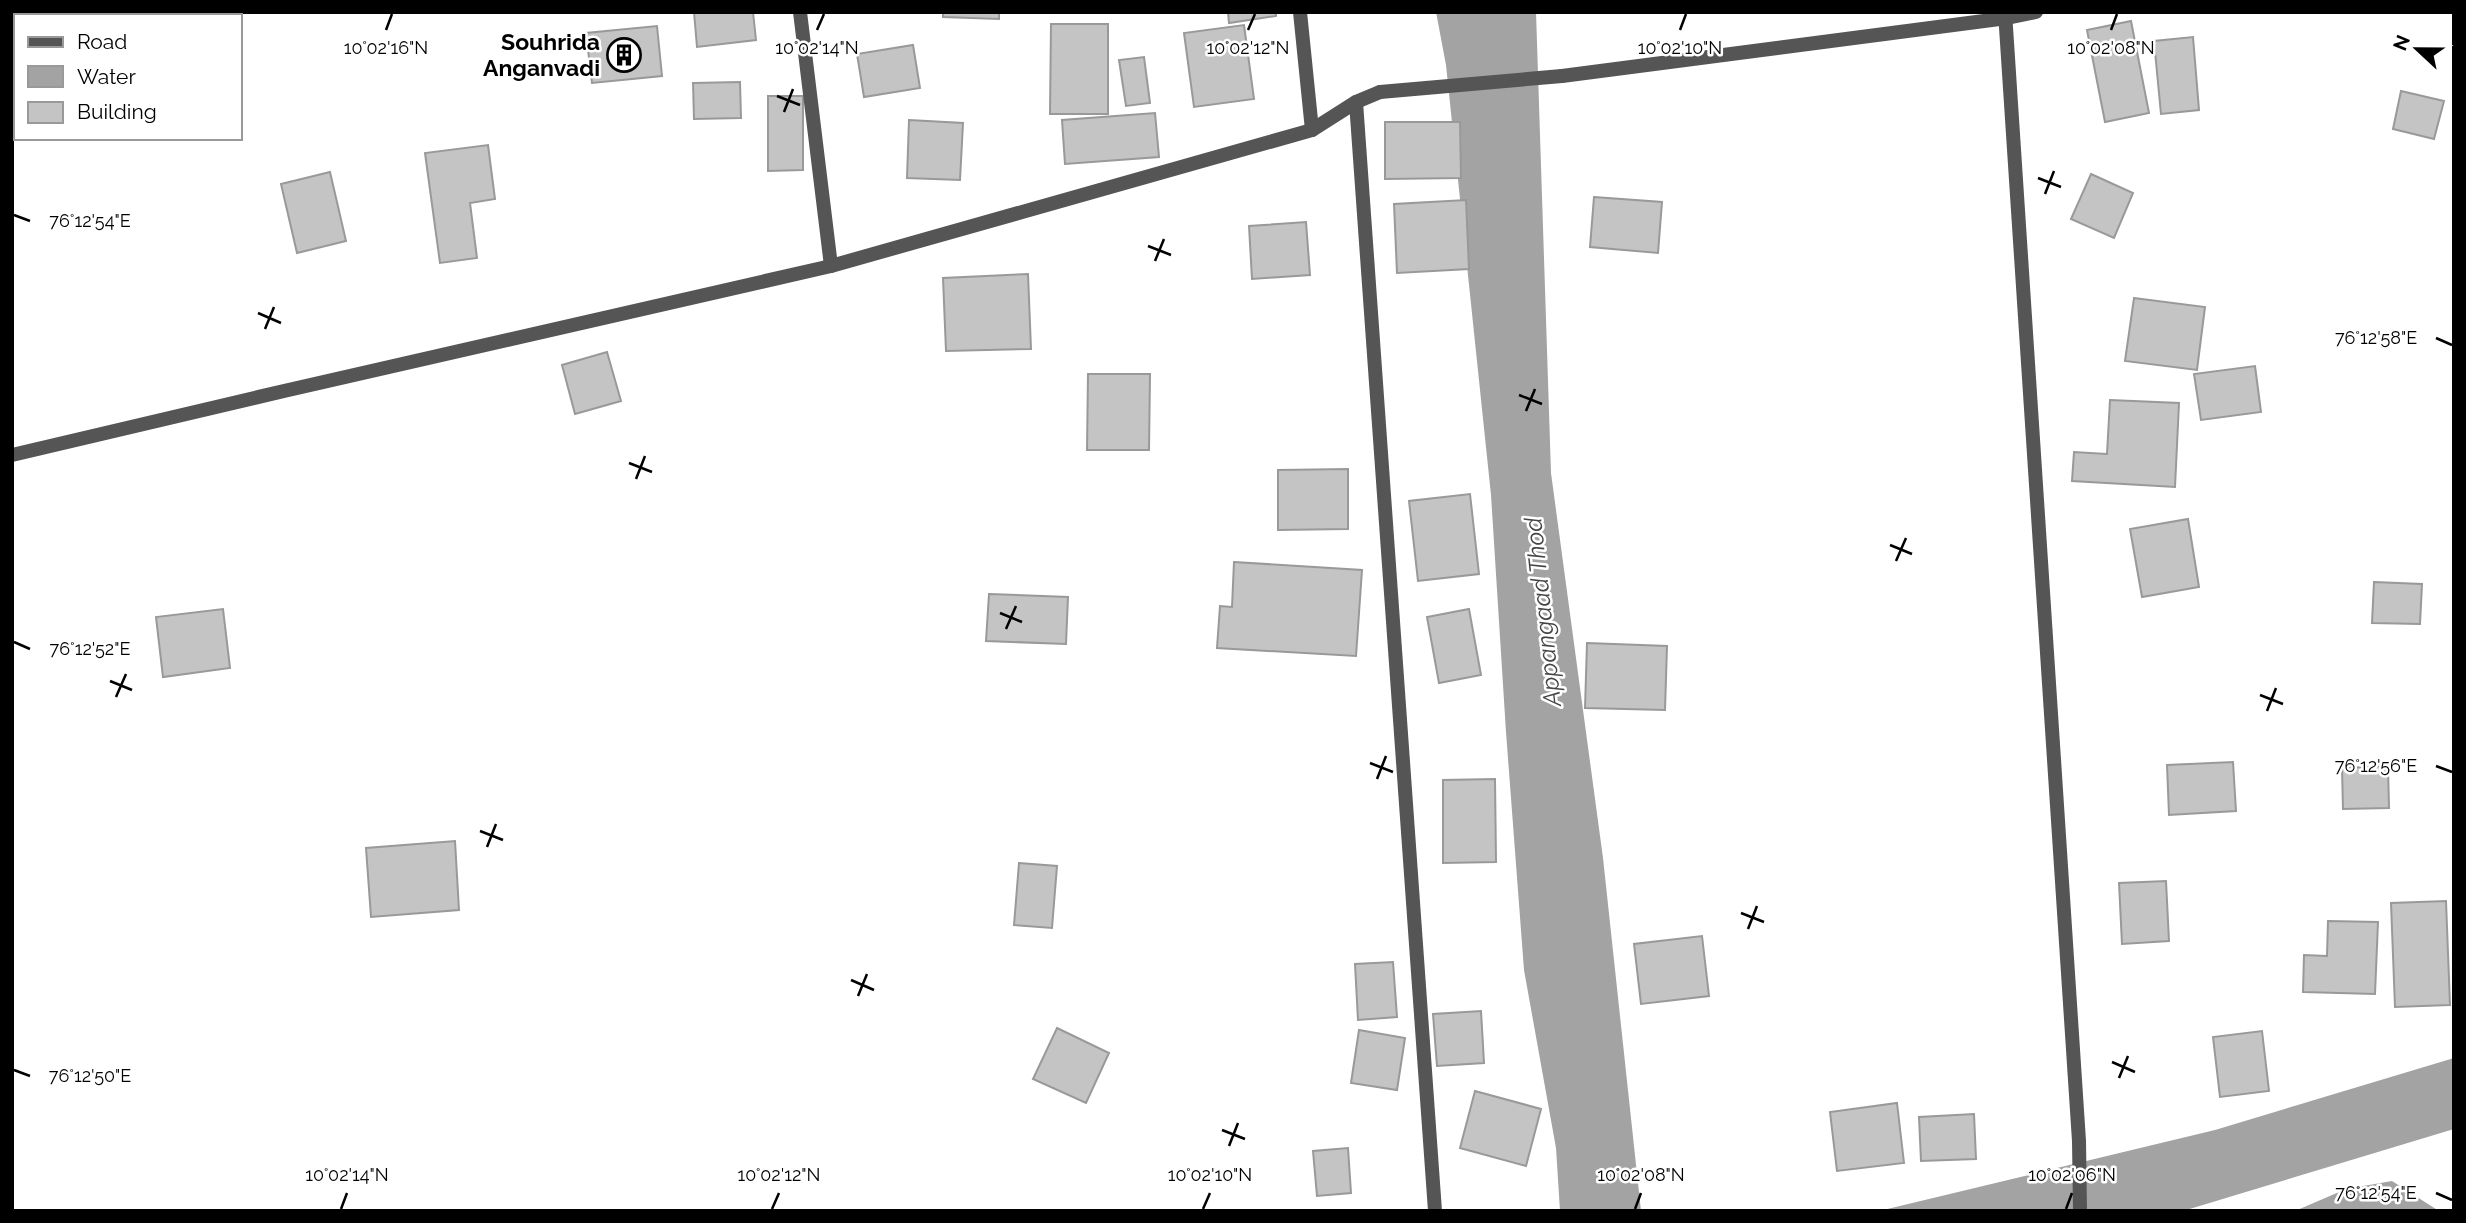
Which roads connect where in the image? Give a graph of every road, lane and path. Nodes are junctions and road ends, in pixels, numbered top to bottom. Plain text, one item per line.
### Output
1 (800, 12) edge
2 (1300, 12) edge
3 (2036, 12) edge
4 (2006, 15) edge
5 (1356, 102) junction
6 (1312, 130) junction
7 (831, 266) junction
8 (12, 455) edge
9 (1435, 1211) edge
10 (2080, 1211) edge

1 - 7 street
2 - 6 street
3 - 4 street
4 - 5 street
4 - 10 street
5 - 6 street
5 - 9 street
6 - 7 street
7 - 8 street

